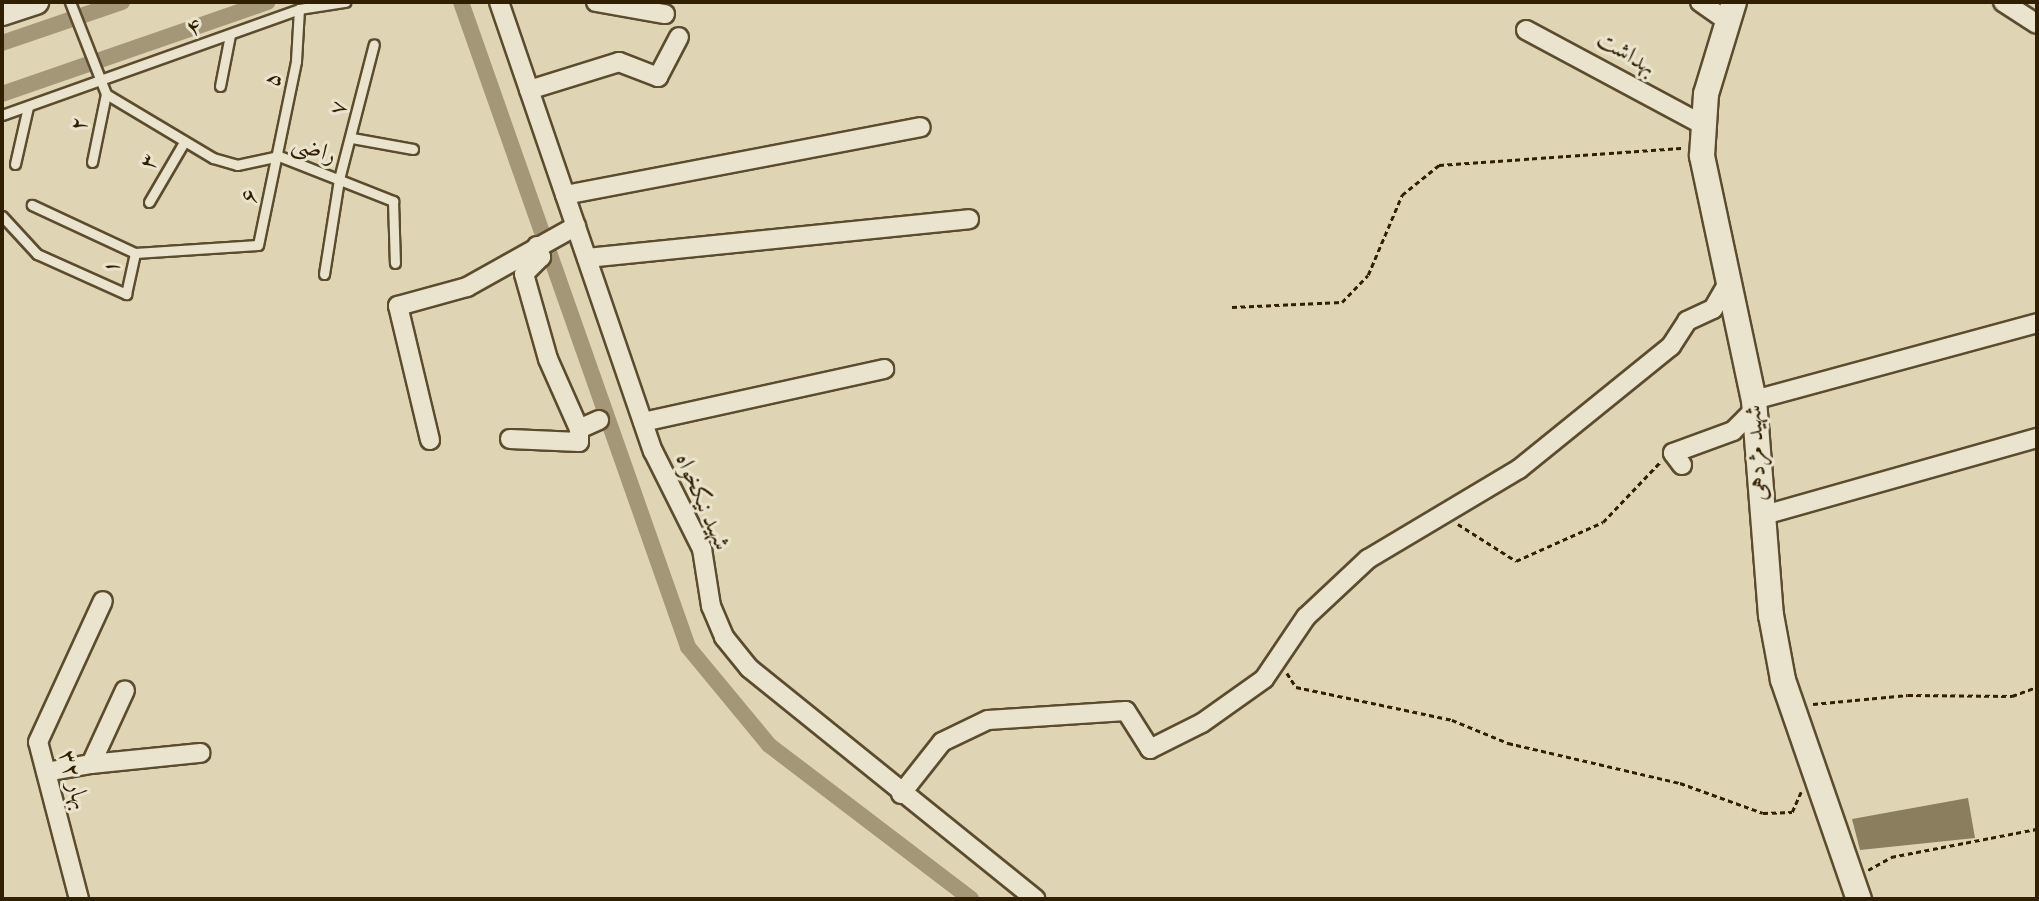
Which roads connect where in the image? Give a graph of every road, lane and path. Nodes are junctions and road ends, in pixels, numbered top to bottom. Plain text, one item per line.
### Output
1 (36, 2) edge
2 (70, 2) edge
3 (345, 2) edge
4 (499, 2) edge
5 (596, 2) edge
6 (1700, 2) edge
7 (2003, 2) edge
8 (299, 9) junction
9 (1731, 11) edge
10 (2, 13) edge
11 (665, 14) dead end
12 (2036, 22) edge
13 (1526, 30) dead end
14 (230, 35) junction
15 (679, 37) dead end
16 (374, 44) dead end
17 (97, 84) junction
18 (220, 86) dead end
19 (529, 90) junction
20 (106, 94) junction
21 (27, 107) junction
22 (2, 115) edge
23 (921, 127) dead end
24 (1701, 134) junction
25 (352, 138) junction
26 (184, 142) junction
27 (413, 149) dead end
28 (279, 156) junction
29 (92, 162) dead end
30 (15, 164) dead end
31 (339, 179) junction
32 (565, 195) junction
33 (149, 202) dead end
34 (32, 205) dead end
35 (2, 216) edge
36 (969, 219) dead end
37 (576, 226) junction
38 (543, 243) junction
39 (135, 253) junction
40 (587, 258) junction
41 (395, 263) dead end
42 (324, 274) dead end
43 (1729, 281) junction
44 (1232, 307) dead end
45 (2037, 323) edge
46 (884, 369) dead end
47 (1754, 404) junction
48 (600, 419) dead end
49 (643, 422) junction
50 (579, 429) junction
51 (2037, 438) edge
52 (510, 439) dead end
53 (430, 440) dead end
54 (1678, 459) joint
55 (1761, 516) junction
56 (1446, 517) junction
57 (103, 601) dead end
58 (1278, 658) junction
59 (2037, 687) edge
60 (125, 690) dead end
61 (1792, 705) junction
62 (200, 753) dead end
63 (91, 764) junction
64 (1818, 771) junction
65 (46, 772) junction
66 (901, 794) junction
67 (2037, 829) edge
68 (1852, 875) junction
69 (79, 899) edge
70 (1035, 899) edge
71 (1859, 899) edge

1 - 10 main road
2 - 17 lane
3 - 8 lane, ۴
4 - 19 street, شهید نیکخواه
5 - 11 street
6 - 9 street
7 - 12 street
8 - 14 lane, ۴
8 - 28 lane, ۵
9 - 24 main road, شهید مژدهی
13 - 24 street, بهداشت
14 - 17 lane, ۴
14 - 18 lane
15 - 19 street
16 - 25 lane, ۷
17 - 20 lane, راضی
17 - 21 lane
19 - 32 street, شهید نیکخواه
20 - 26 lane, راضی
20 - 29 lane, ۲
21 - 22 lane
21 - 30 lane
23 - 32 street
24 - 43 main road, شهید مژدهی
24 - 44 path
25 - 27 lane
25 - 31 lane, ۷
26 - 28 lane, راضی
26 - 33 lane, ۳
28 - 31 lane, راضی
28 - 39 lane, ۶
31 - 41 lane, راضی
31 - 42 lane, ۷
32 - 37 street, شهید نیکخواه
34 - 39 lane, ۱
35 - 39 lane, ۱
36 - 40 street
37 - 38 street
37 - 40 street, شهید نیکخواه
38 - 50 street
38 - 53 street
40 - 49 street, شهید نیکخواه
43 - 47 main road, شهید مژدهی
43 - 56 street
45 - 47 street
46 - 49 street
47 - 54 street
47 - 55 main road, شهید مژدهی
48 - 50 street
49 - 66 street, شهید نیکخواه
50 - 52 street
51 - 55 street
54 - 56 path
55 - 61 main road, شهید مژدهی
56 - 58 street
57 - 65 street, بهار ۳۲
58 - 64 path
58 - 66 street
59 - 61 path
60 - 63 street
61 - 64 main road, شهید مژدهی
62 - 63 street
63 - 65 street
64 - 68 main road, شهید مژدهی
65 - 69 street, بهار ۳۲
66 - 70 street, شهید نیکخواه
67 - 68 path
68 - 71 main road, شهید مژدهی

